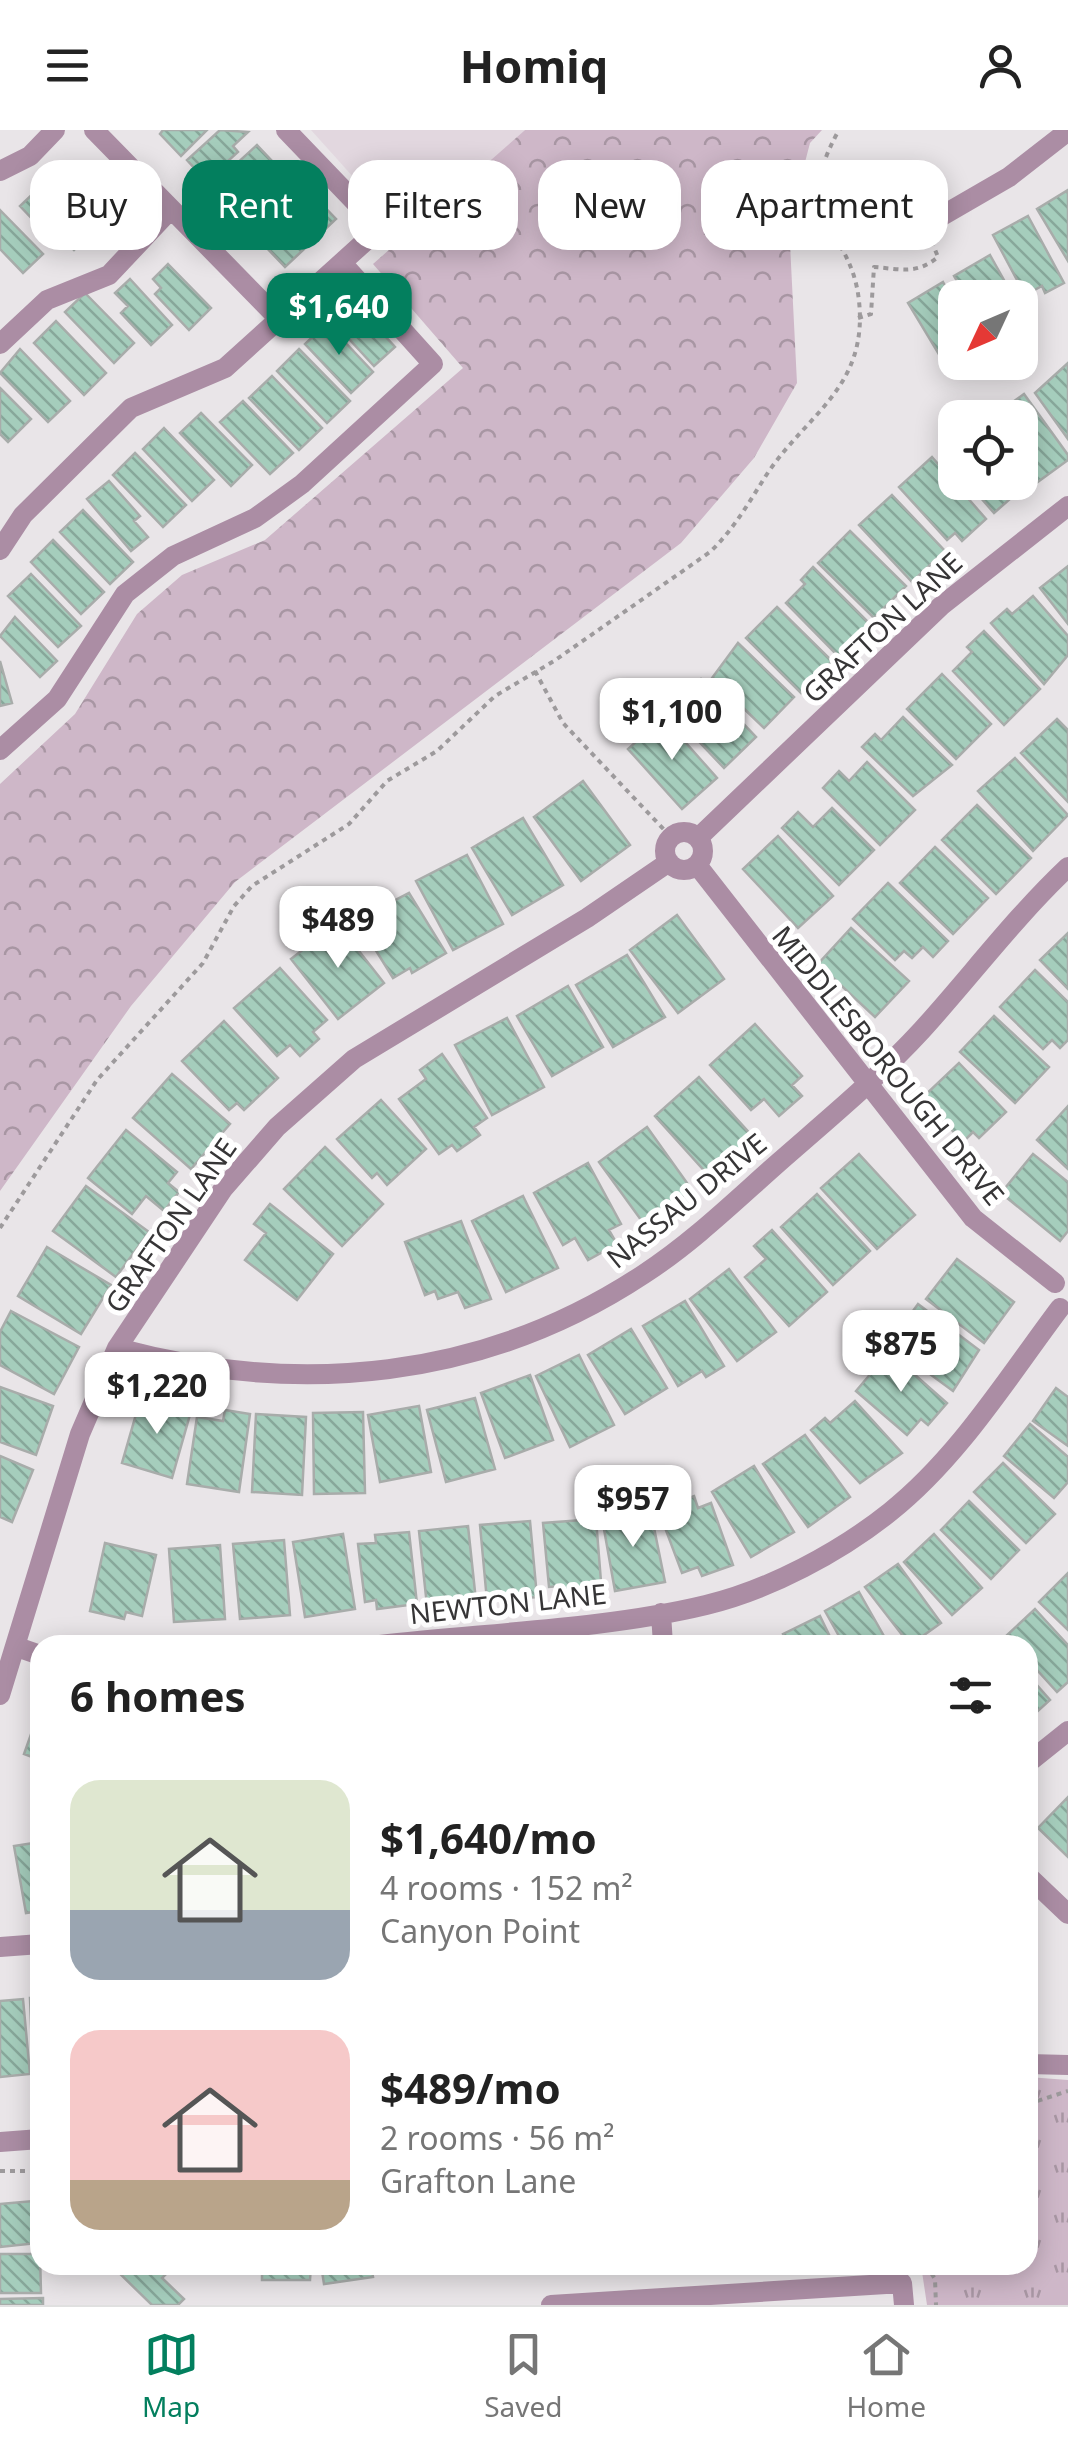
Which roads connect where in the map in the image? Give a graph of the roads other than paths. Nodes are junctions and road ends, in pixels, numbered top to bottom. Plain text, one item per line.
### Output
1 (55, 130) edge
2 (94, 130) edge
3 (286, 130) edge
4 (1068, 132) edge
5 (0, 171) edge
6 (171, 209) junction
7 (948, 212) edge
8 (342, 263) junction
9 (279, 319) junction
10 (0, 344) edge
11 (1068, 506) edge
12 (0, 550) edge
13 (0, 750) edge
14 (698, 838) junction
15 (669, 862) junction
16 (696, 865) junction
17 (1068, 866) edge
18 (865, 1086) junction
19 (1061, 1278) edge
20 (1064, 1309) edge
21 (116, 1348) junction
22 (660, 1613) junction
23 (468, 1635) edge
24 (662, 1635) edge
25 (17, 1647) junction
26 (30, 1652) edge
27 (0, 1694) edge
28 (1068, 1731) edge
29 (1038, 1754) edge
30 (1038, 1886) edge
31 (1068, 1914) edge
32 (30, 1945) edge
33 (0, 1947) edge
34 (1038, 2064) edge
35 (1068, 2066) edge
36 (30, 2140) edge
37 (0, 2142) edge
38 (551, 2305) edge
39 (904, 2305) edge

1 - 5 street
2 - 6 street
3 - 8 street
4 - 7 street
6 - 9 street
6 - 10 street
8 - 9 street
8 - 13 street
9 - 12 street
11 - 14 street, GRAFTON LANE
14 - 15 street
14 - 16 street
15 - 16 street
15 - 21 street, GRAFTON LANE
16 - 18 street, MIDDLESBOROUGH DRIVE
17 - 18 street, NASSAU DRIVE
18 - 19 street, MIDDLESBOROUGH DRIVE
18 - 21 street, NASSAU DRIVE
19 - 20 street
20 - 22 street, NEWTON LANE
21 - 25 street, GRAFTON LANE
22 - 23 street, NEWTON LANE
22 - 24 street
25 - 26 street
25 - 27 street, GRAFTON LANE
28 - 29 street
30 - 31 street
32 - 33 street
34 - 35 street
36 - 37 street
38 - 39 street

